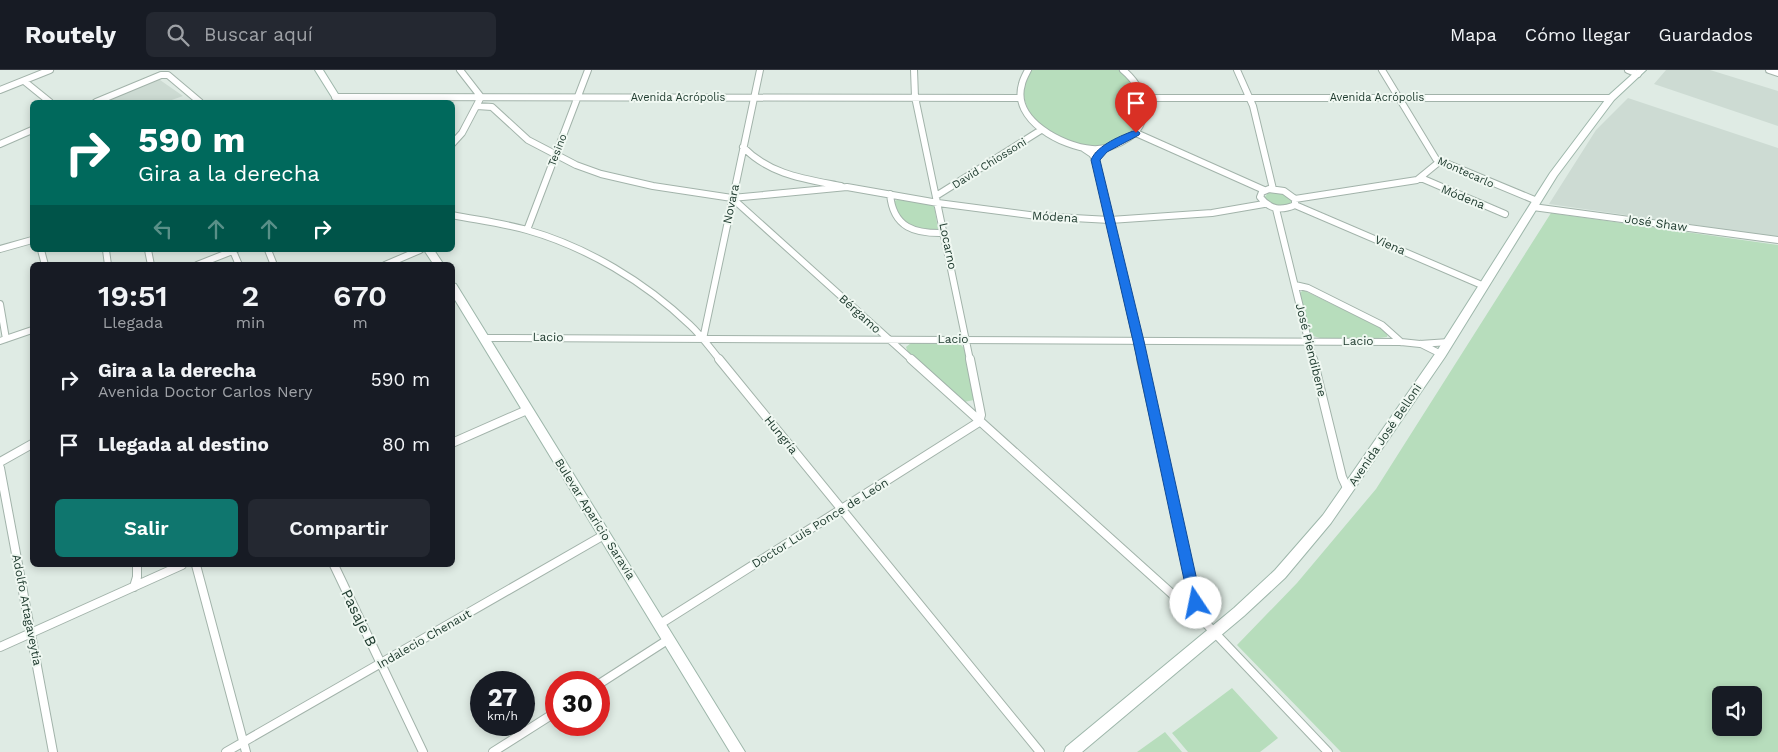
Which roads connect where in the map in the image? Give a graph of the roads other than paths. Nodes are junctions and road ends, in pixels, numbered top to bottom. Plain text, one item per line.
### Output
1 (50, 70) edge
2 (319, 70) edge
3 (460, 70) edge
4 (588, 70) edge
5 (760, 70) edge
6 (914, 70) edge
7 (1028, 70) edge
8 (1124, 70) edge
9 (1237, 70) edge
10 (1382, 70) edge
11 (1769, 70) edge
12 (1636, 71) edge
13 (1778, 73) edge
14 (24, 80) junction
15 (0, 90) edge
16 (481, 97) junction
17 (578, 97) junction
18 (754, 97) junction
19 (915, 97) junction
20 (1249, 97) junction
21 (1398, 97) junction
22 (1020, 98) junction
23 (1142, 98) junction
24 (1611, 98) junction
25 (48, 100) edge
26 (101, 100) edge
27 (198, 100) edge
28 (337, 100) edge
29 (477, 106) junction
30 (1041, 130) junction
31 (30, 131) edge
32 (1136, 133) junction
33 (455, 141) edge
34 (0, 144) edge
35 (743, 147) junction
36 (1109, 147) junction
37 (1083, 148) junction
38 (555, 156) junction
39 (1096, 160) junction
40 (1439, 162) junction
41 (1421, 178) junction
42 (848, 187) junction
43 (1272, 188) junction
44 (1264, 190) junction
45 (890, 194) junction
46 (732, 198) junction
47 (937, 199) junction
48 (1295, 202) junction
49 (1264, 204) junction
50 (1535, 204) junction
51 (1276, 210) junction
52 (1505, 214) dead end
53 (455, 216) edge
54 (1110, 220) junction
55 (527, 230) junction
56 (945, 233) junction
57 (1778, 240) edge
58 (30, 241) edge
59 (0, 249) edge
60 (229, 252) edge
61 (415, 252) edge
62 (204, 262) edge
63 (392, 262) edge
64 (1295, 285) junction
65 (1484, 286) junction
66 (455, 291) edge
67 (0, 304) edge
68 (30, 331) edge
69 (485, 338) junction
70 (703, 339) junction
71 (889, 339) junction
72 (967, 339) junction
73 (3, 340) edge
74 (1138, 341) junction
75 (1308, 341) junction
76 (1401, 342) junction
77 (1449, 342) junction
78 (1420, 344) junction
79 (1441, 354) junction
80 (527, 410) junction
81 (980, 422) junction
82 (455, 442) edge
83 (30, 445) edge
84 (0, 462) edge
85 (0, 468) edge
86 (1348, 490) junction
87 (842, 510) junction
88 (604, 535) junction
89 (137, 567) edge
90 (178, 567) edge
91 (197, 567) edge
92 (335, 567) edge
93 (134, 587) junction
94 (1197, 614) junction
95 (660, 624) junction
96 (32, 632) junction
97 (1216, 633) junction
98 (669, 639) junction
99 (0, 647) edge
100 (381, 663) junction
101 (610, 677) edge
102 (545, 719) edge
103 (243, 742) junction
104 (53, 752) edge
105 (226, 752) edge
106 (246, 752) edge
107 (423, 752) edge
108 (493, 752) edge
109 (738, 752) edge
110 (1040, 752) edge
111 (1071, 752) edge
112 (1328, 752) edge

1 - 14 street
2 - 28 main road
3 - 16 street
4 - 17 street, Tesino
5 - 18 street, Novara
6 - 19 street, Locarno
7 - 22 street
8 - 23 street
9 - 20 street
10 - 21 street, Montecarlo
11 - 13 street
12 - 24 main road, Avenida José Belloni
14 - 15 street
14 - 25 street
16 - 17 street, Avenida Acrópolis
16 - 28 street, Avenida Acrópolis
16 - 29 street
17 - 18 street, Avenida Acrópolis
17 - 38 street, Tesino
18 - 19 street, Avenida Acrópolis
18 - 35 street, Novara
19 - 22 street, Avenida Acrópolis
19 - 47 street, Locarno
20 - 21 street, Avenida Acrópolis
20 - 23 street, Avenida Acrópolis
20 - 43 street
21 - 24 street, Avenida Acrópolis
21 - 40 street, Montecarlo
22 - 30 street
23 - 32 street
24 - 50 main road, Avenida José Belloni
26 - 27 street
29 - 33 street
29 - 38 street
30 - 37 street
30 - 47 street, David Chiossoni
31 - 34 street
32 - 36 street
32 - 44 street
35 - 42 street, Módena
35 - 46 street, Novara
36 - 37 street
36 - 39 street
37 - 39 street
38 - 46 street
38 - 55 street, Tesino
39 - 54 street
40 - 41 street
40 - 50 street, Montecarlo
41 - 48 street
41 - 52 street, Módena
42 - 45 street, Módena
42 - 46 street, Módena
43 - 44 street
43 - 48 street, Viena
44 - 49 street
45 - 47 street, Módena
45 - 56 street
46 - 70 street, Novara
46 - 71 street, Bérgamo
47 - 54 street, Módena
47 - 56 street, Locarno
48 - 51 street
48 - 65 street, Viena
49 - 51 street
49 - 54 street, Módena
50 - 57 street, José Shaw
50 - 65 main road, Avenida José Belloni
51 - 64 street, José Piendibene
53 - 55 street, Hungría
54 - 74 street
55 - 70 street, Hungría
56 - 72 street, Locarno
58 - 59 street
60 - 62 street
61 - 63 street
64 - 75 street, José Piendibene
64 - 76 street
65 - 77 main road, Avenida José Belloni
66 - 69 main road, Bulevar Aparicio Saravia
67 - 73 street
68 - 73 street
69 - 70 street, Lacio
69 - 80 main road, Bulevar Aparicio Saravia
70 - 71 street, Lacio
70 - 87 street, Hungría
71 - 72 street, Lacio
71 - 81 street, Bérgamo
72 - 74 street, Lacio
72 - 81 street, Locarno
74 - 75 street, Lacio
74 - 94 street
75 - 76 street, Lacio
75 - 86 street, José Piendibene
76 - 78 street, Lacio
77 - 78 street, Lacio
77 - 79 main road, Avenida José Belloni
78 - 79 street, Lacio
79 - 86 main road, Avenida José Belloni
80 - 82 street
80 - 88 main road, Bulevar Aparicio Saravia
81 - 87 street, Doctor Luis Ponce de León
81 - 94 street, Bérgamo
83 - 84 street
85 - 96 street, Adolfo Artagaveytia
86 - 97 main road, Avenida José Belloni
87 - 95 street, Doctor Luis Ponce de León
87 - 110 street, Hungría
88 - 95 main road, Bulevar Aparicio Saravia
88 - 100 street, Indalecio Chenaut
89 - 93 street
90 - 93 street
91 - 103 street
92 - 100 street, Pasaje B
93 - 96 street
94 - 97 street, Bérgamo
95 - 98 main road, Bulevar Aparicio Saravia
96 - 99 street
96 - 104 street, Adolfo Artagaveytia
97 - 111 main road, Avenida José Belloni
97 - 112 street, Bérgamo
98 - 101 street
98 - 109 main road, Bulevar Aparicio Saravia
100 - 103 street, Indalecio Chenaut
100 - 107 street, Pasaje B
102 - 108 street
103 - 105 street, Indalecio Chenaut
103 - 106 street

